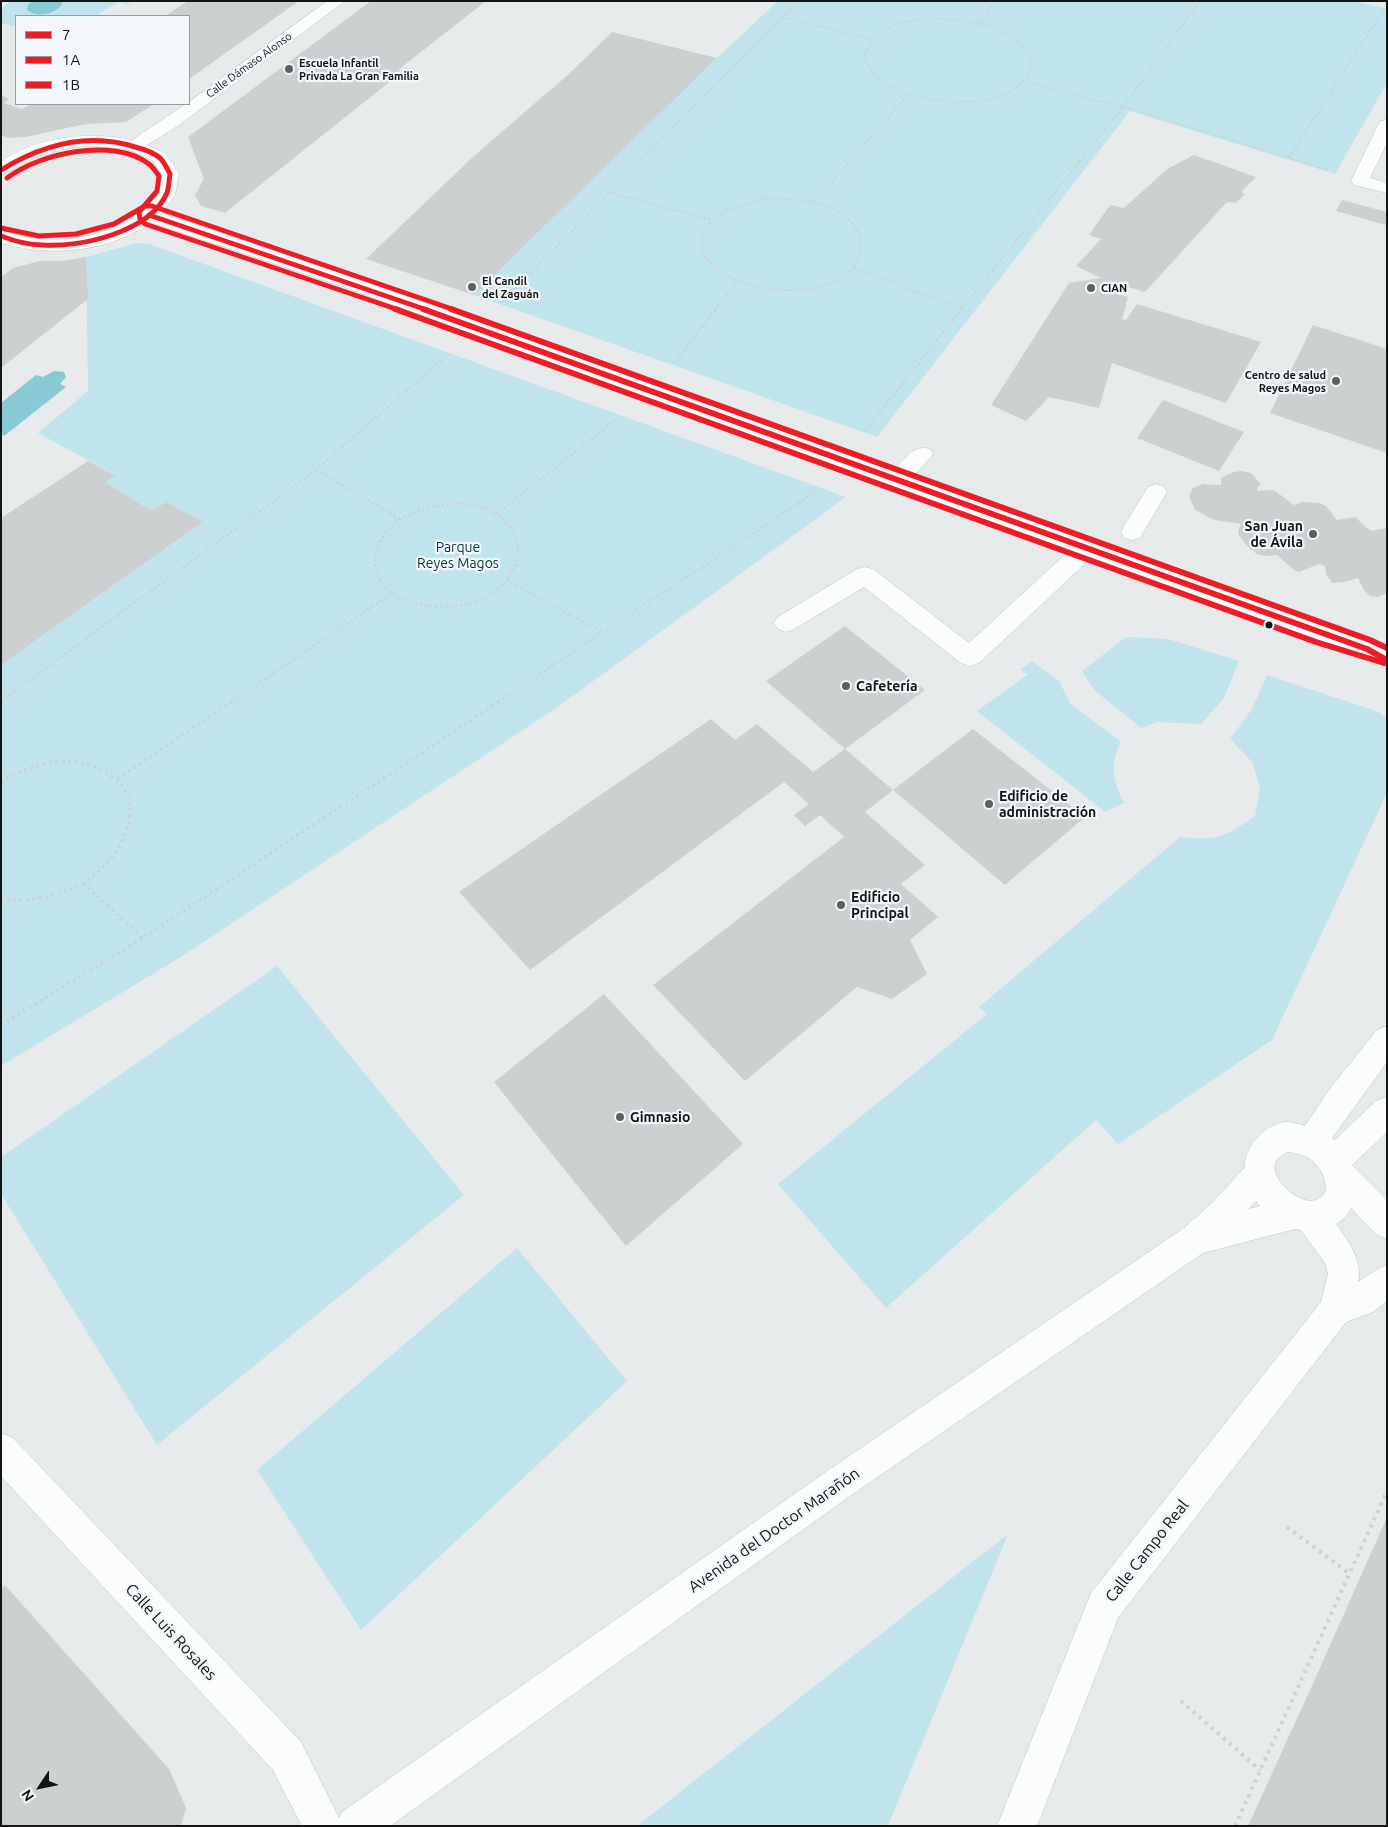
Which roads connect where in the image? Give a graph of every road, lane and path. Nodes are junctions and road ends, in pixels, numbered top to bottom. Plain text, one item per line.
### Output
1 (337, 1) edge
2 (798, 1) edge
3 (995, 1) edge
4 (1200, 1) edge
5 (1386, 5) edge
6 (781, 17) junction
7 (981, 24) junction
8 (873, 39) junction
9 (1024, 82) junction
10 (908, 95) junction
11 (1123, 106) junction
12 (1387, 125) edge
13 (136, 145) junction
14 (1289, 158) junction
15 (3, 167) edge
16 (1334, 172) dead end
17 (1387, 188) edge
18 (608, 192) junction
19 (814, 202) junction
20 (149, 215) junction
21 (712, 220) junction
22 (2, 238) edge
23 (854, 268) junction
24 (736, 283) junction
25 (500, 304) dead end
26 (963, 309) junction
27 (454, 350) dead end
28 (673, 364) dead end
29 (625, 413) dead end
30 (864, 432) dead end
31 (922, 454) dead end
32 (316, 470) junction
33 (898, 480) junction
34 (818, 484) dead end
35 (1156, 492) dead end
36 (496, 514) junction
37 (400, 520) junction
38 (1132, 532) dead end
39 (1086, 548) junction
40 (507, 580) junction
41 (393, 593) junction
42 (786, 623) dead end
43 (604, 633) junction
44 (1380, 654) edge
45 (1, 701) edge
46 (117, 779) junction
47 (1, 782) edge
48 (83, 883) junction
49 (1, 899) edge
50 (143, 938) junction
51 (1, 1025) edge
52 (1387, 1039) edge
53 (1387, 1111) edge
54 (1328, 1159) junction
55 (1260, 1173) junction
56 (1303, 1215) junction
57 (1387, 1223) edge
58 (1195, 1239) junction
59 (1387, 1281) edge
60 (1335, 1310) junction
61 (1, 1450) edge
62 (1387, 1491) edge
63 (1287, 1526) dead end
64 (1350, 1574) junction
65 (1181, 1701) dead end
66 (1260, 1770) junction
67 (323, 1826) edge
68 (356, 1826) edge
69 (1017, 1826) edge
70 (1235, 1826) edge

1 - 13 street, Calle Dámaso Alonso
2 - 6 path
3 - 7 path
4 - 11 path
5 - 14 path
6 - 8 path
6 - 18 path
7 - 8 path
7 - 9 path
8 - 10 path
9 - 10 path
9 - 11 path
10 - 19 path
11 - 14 path
11 - 26 path
12 - 17 street
13 - 15 street
13 - 20 street
14 - 16 path
18 - 21 path
18 - 25 path
19 - 21 path
19 - 23 path
20 - 22 street
20 - 33 street
21 - 24 path
23 - 24 path
23 - 26 path
24 - 28 path
26 - 30 path
27 - 32 path
29 - 36 path
31 - 33 street
32 - 37 path
32 - 45 path
33 - 39 street
34 - 43 path
35 - 38 street
36 - 37 path
36 - 40 path
37 - 41 path
39 - 42 street
39 - 44 street
40 - 41 path
40 - 43 path
41 - 46 path
43 - 50 path
46 - 47 path
46 - 48 path
48 - 49 path
48 - 50 path
50 - 51 path
52 - 54 street
53 - 54 street
54 - 55 street
54 - 56 street
54 - 57 street
55 - 56 street
55 - 58 street, Avenida del Doctor Marañón
56 - 58 street, Avenida del Doctor Marañón
56 - 60 street, Calle Campo Real
58 - 68 street, Avenida del Doctor Marañón
59 - 60 street
60 - 69 street, Calle Campo Real
61 - 67 street, Calle Luis Rosales
62 - 64 path
63 - 64 path
64 - 66 path
65 - 66 path
66 - 70 path

